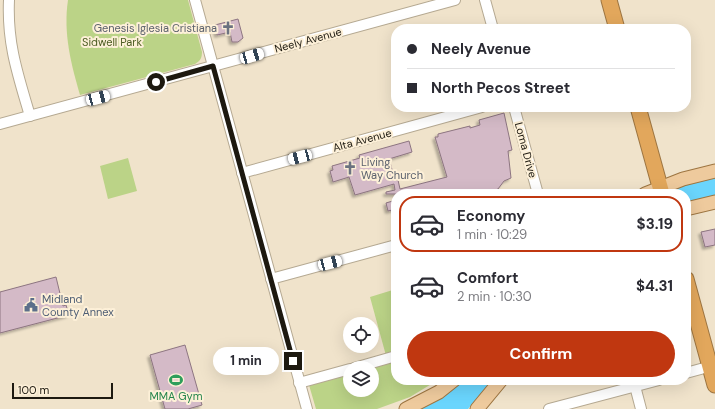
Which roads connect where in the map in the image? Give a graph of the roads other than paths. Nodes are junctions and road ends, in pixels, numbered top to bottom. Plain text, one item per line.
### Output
1 (9, 0) edge
2 (195, 0) edge
3 (454, 0) edge
4 (485, 0) edge
5 (609, 0) edge
6 (492, 24) edge
7 (616, 24) edge
8 (213, 66) junction
9 (464, 112) edge
10 (515, 112) edge
11 (639, 112) edge
12 (30, 116) junction
13 (0, 124) edge
14 (715, 171) edge
15 (242, 172) junction
16 (537, 189) edge
17 (661, 189) edge
18 (666, 189) edge
19 (715, 202) edge
20 (691, 208) edge
21 (391, 246) edge
22 (271, 279) junction
23 (691, 297) edge
24 (391, 357) edge
25 (379, 361) edge
26 (712, 366) edge
27 (343, 371) edge
28 (691, 372) edge
29 (299, 383) junction
30 (447, 385) edge
31 (497, 385) edge
32 (639, 385) edge
33 (715, 385) edge
34 (635, 386) junction
35 (307, 409) edge
36 (406, 409) edge
37 (477, 409) edge
38 (549, 409) edge
39 (641, 409) edge

1 - 12 street
2 - 8 street
3 - 8 street, Neely Avenue
4 - 6 street
5 - 7 highway
8 - 12 street, Neely Avenue
8 - 15 street
9 - 15 street, Alta Avenue
10 - 16 street, Loma Drive
11 - 17 highway
12 - 13 street, Neely Avenue
14 - 18 main road
15 - 22 street
19 - 20 main road
21 - 22 street
22 - 29 street
23 - 26 highway
24 - 25 street
26 - 28 street
26 - 33 highway
27 - 29 street
29 - 35 street
30 - 36 main road
31 - 37 main road
32 - 34 street
34 - 38 street
34 - 39 street

